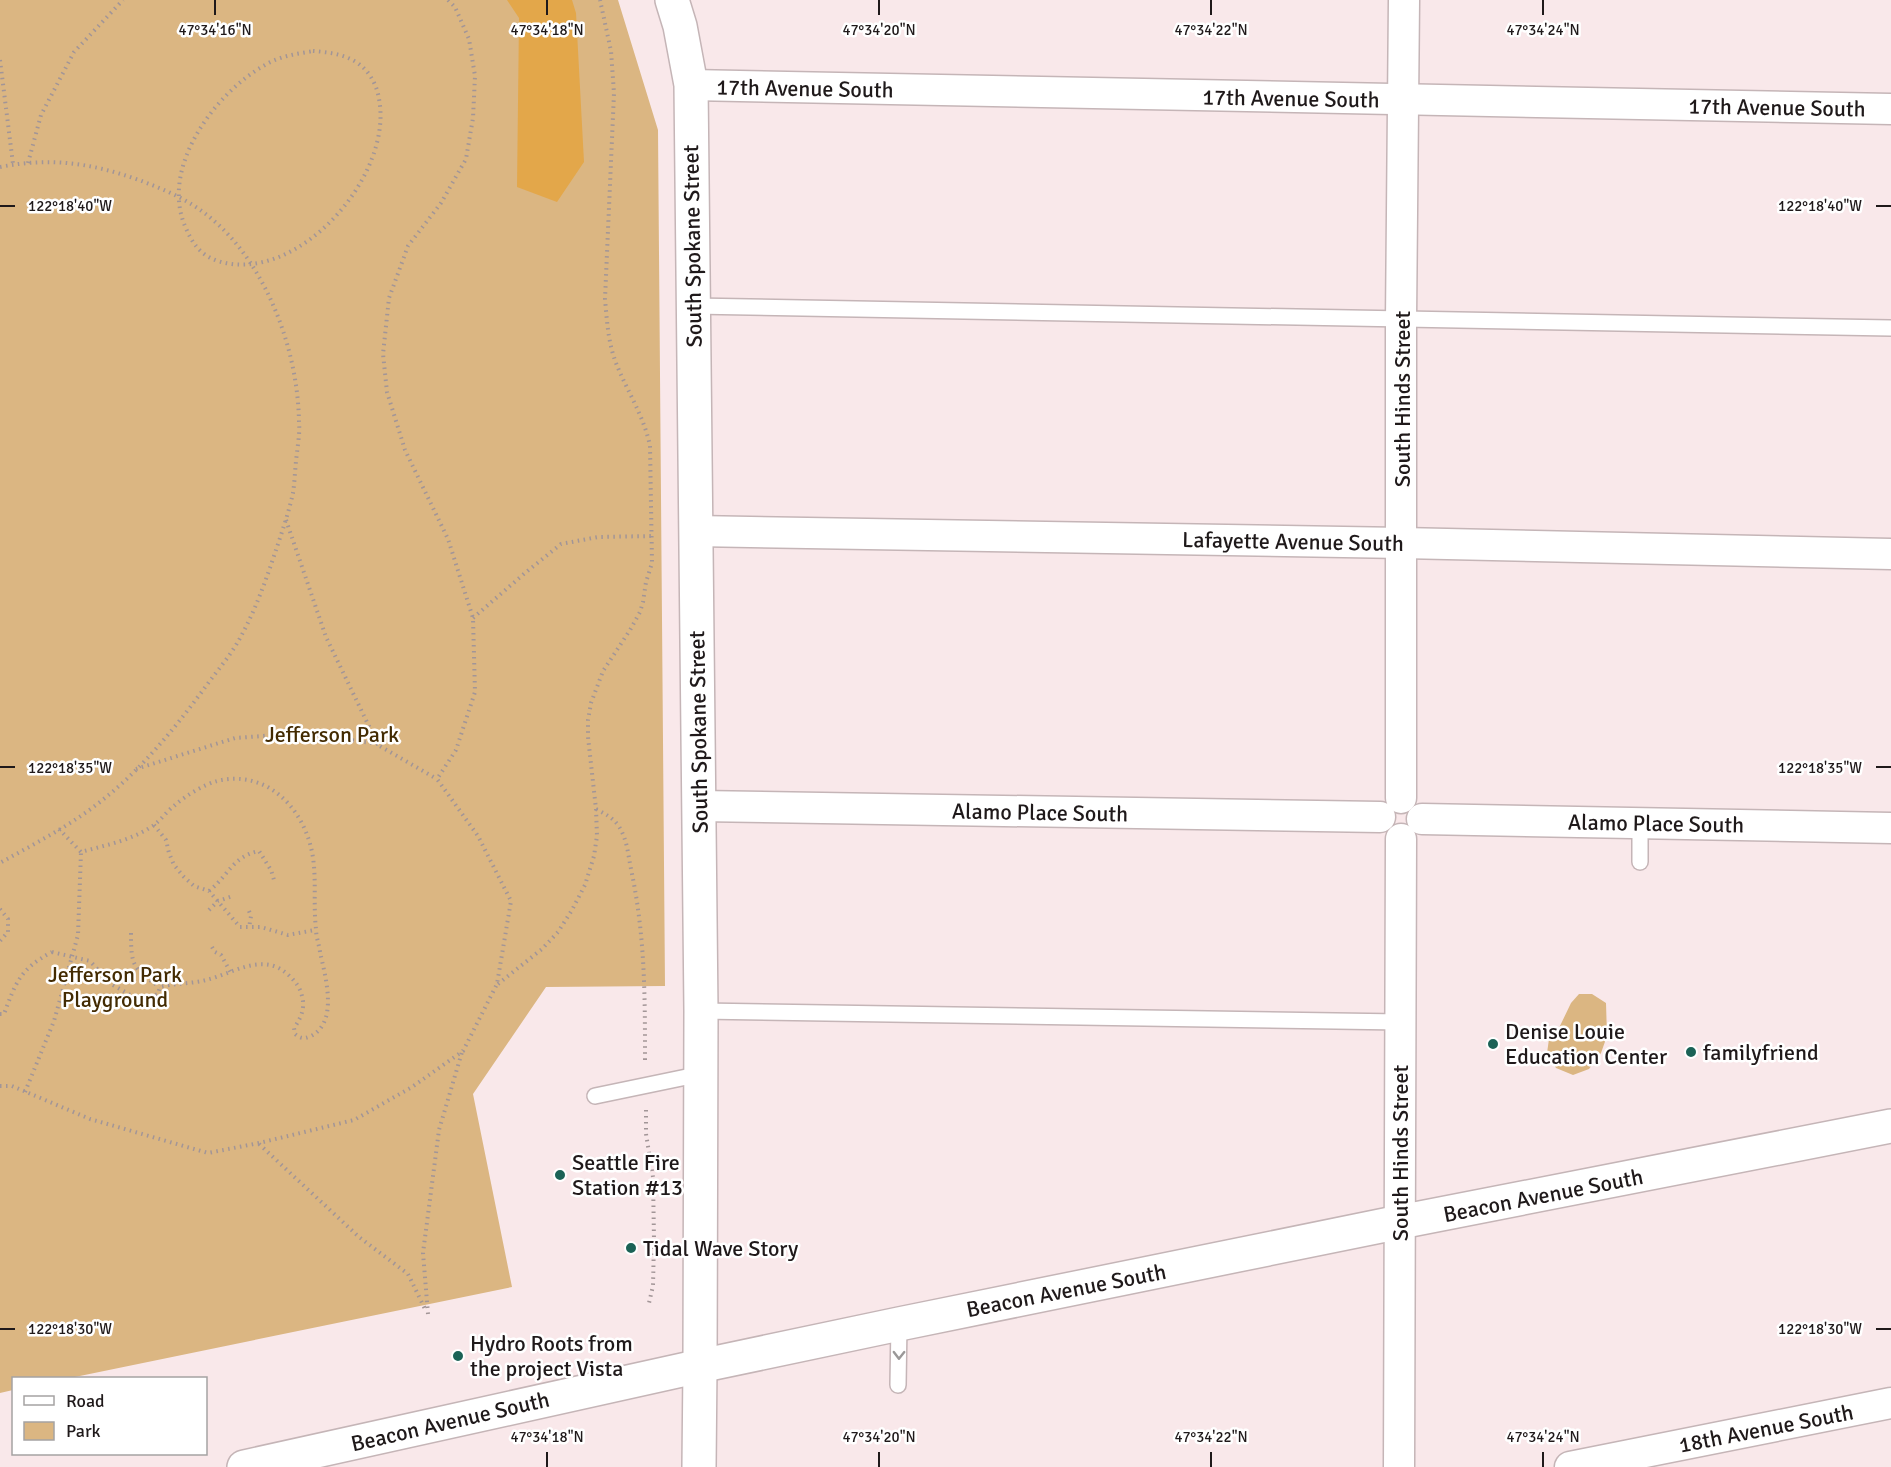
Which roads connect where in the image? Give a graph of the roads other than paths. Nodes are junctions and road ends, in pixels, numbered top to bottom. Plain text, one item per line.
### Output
1 (672, 0) edge
2 (1404, 0) edge
3 (691, 85) junction
4 (1404, 100) junction
5 (1891, 109) edge
6 (693, 306) junction
7 (1401, 320) junction
8 (1891, 328) edge
9 (695, 531) junction
10 (1402, 543) junction
11 (1891, 554) edge
12 (699, 806) junction
13 (1401, 818) junction
14 (1640, 822) junction
15 (1891, 828) edge
16 (1640, 862) dead end
17 (701, 1011) junction
18 (1401, 1022) junction
19 (701, 1074) junction
20 (595, 1096) dead end
21 (1891, 1126) edge
22 (1400, 1222) junction
23 (899, 1324) junction
24 (700, 1366) junction
25 (898, 1385) dead end
26 (1891, 1403) edge
27 (244, 1467) edge
28 (699, 1467) edge
29 (1399, 1467) edge
30 (1570, 1467) edge

1 - 3 main road, South Spokane Street
2 - 4 street, South Hinds Street
3 - 4 street, 17th Avenue South
3 - 6 main road, South Spokane Street
4 - 5 street, 17th Avenue South
4 - 7 street, South Hinds Street
6 - 7 lane
6 - 9 main road, South Spokane Street
7 - 8 lane
7 - 10 street, South Hinds Street
9 - 10 street, Lafayette Avenue South
9 - 12 main road, South Spokane Street
10 - 11 street, Lafayette Avenue South
10 - 13 street, South Hinds Street
12 - 13 street, Alamo Place South
12 - 17 main road, South Spokane Street
13 - 14 street, Alamo Place South
13 - 18 street, South Hinds Street
14 - 15 street, Alamo Place South
14 - 16 lane
17 - 18 lane
17 - 19 main road, South Spokane Street
18 - 22 street, South Hinds Street
19 - 20 lane
19 - 24 main road, South Spokane Street
21 - 22 main road, Beacon Avenue South
22 - 23 main road, Beacon Avenue South
22 - 29 street, South Hinds Street
23 - 24 main road, Beacon Avenue South
23 -> 25 lane
24 - 27 main road, Beacon Avenue South
24 - 28 main road, South Spokane Street
26 - 30 street, 18th Avenue South

